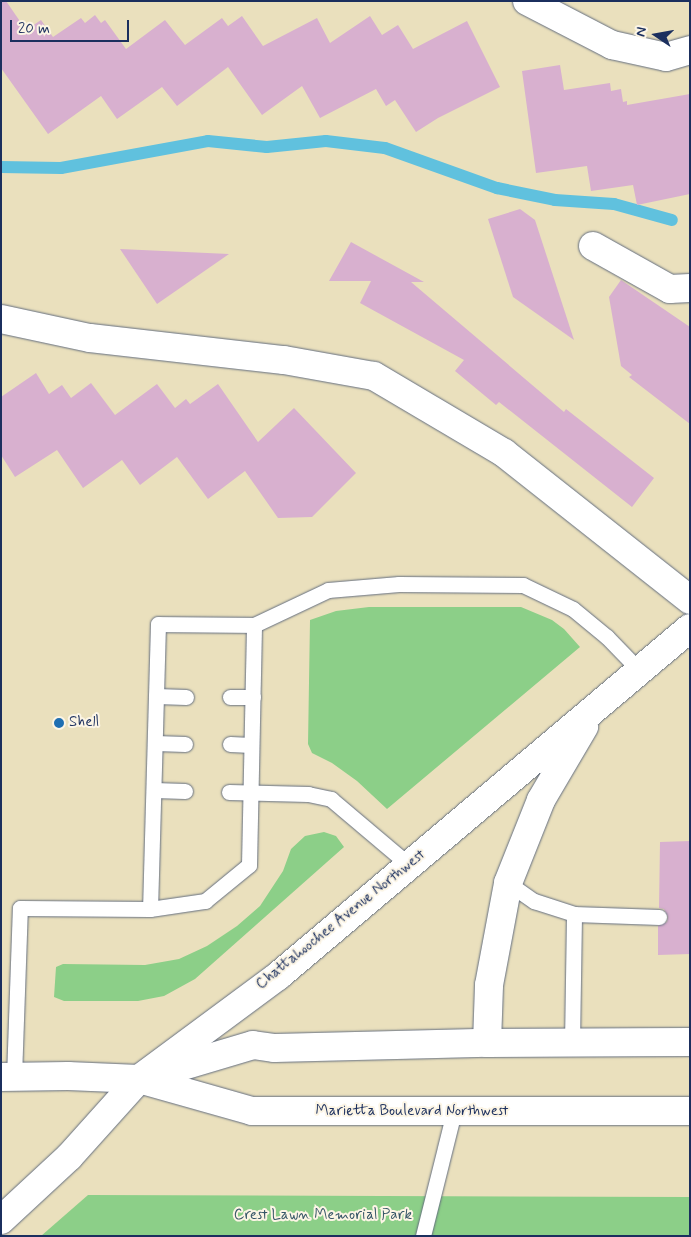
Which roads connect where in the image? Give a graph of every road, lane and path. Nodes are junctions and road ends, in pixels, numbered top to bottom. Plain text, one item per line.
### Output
1 (527, 1) edge
2 (690, 50) edge
3 (593, 246) dead end
4 (690, 288) edge
5 (1, 319) edge
6 (690, 600) edge
7 (254, 624) junction
8 (690, 628) edge
9 (640, 671) junction
10 (156, 696) junction
11 (253, 696) junction
12 (230, 697) dead end
13 (186, 698) dead end
14 (595, 709) junction
15 (155, 743) junction
16 (185, 744) dead end
17 (230, 744) dead end
18 (251, 745) junction
19 (154, 790) junction
20 (185, 791) dead end
21 (229, 792) dead end
22 (251, 792) junction
23 (409, 865) junction
24 (508, 883) junction
25 (150, 909) junction
26 (574, 914) junction
27 (658, 917) dead end
28 (690, 1042) edge
29 (487, 1043) junction
30 (572, 1043) junction
31 (8, 1077) edge
32 (139, 1079) junction
33 (690, 1111) edge
34 (454, 1112) junction
35 (1, 1220) edge
36 (423, 1236) edge

1 - 2 street
3 - 4 street
5 - 6 street
7 - 9 lane
7 - 10 lane
7 - 11 lane
8 - 9 street, Chattahoochee Avenue Northwest
9 - 14 street, Chattahoochee Avenue Northwest
10 - 13 lane
10 - 15 lane
11 - 12 lane
11 - 18 lane
14 - 23 street, Chattahoochee Avenue Northwest
14 - 24 street
15 - 16 lane
15 - 19 lane
17 - 18 lane
18 - 22 lane
19 - 20 lane
19 - 25 lane
21 - 22 lane
22 - 23 lane
22 - 25 lane
23 - 32 street, Chattahoochee Avenue Northwest
24 - 26 lane
24 - 29 street
25 - 31 lane
26 - 27 lane
26 - 30 lane
28 - 30 street
29 - 30 street
29 - 32 street
31 - 32 street
32 - 34 street, Marietta Boulevard Northwest
32 - 35 street, Chattahoochee Avenue Northwest
33 - 34 street, Marietta Boulevard Northwest
34 - 36 lane

